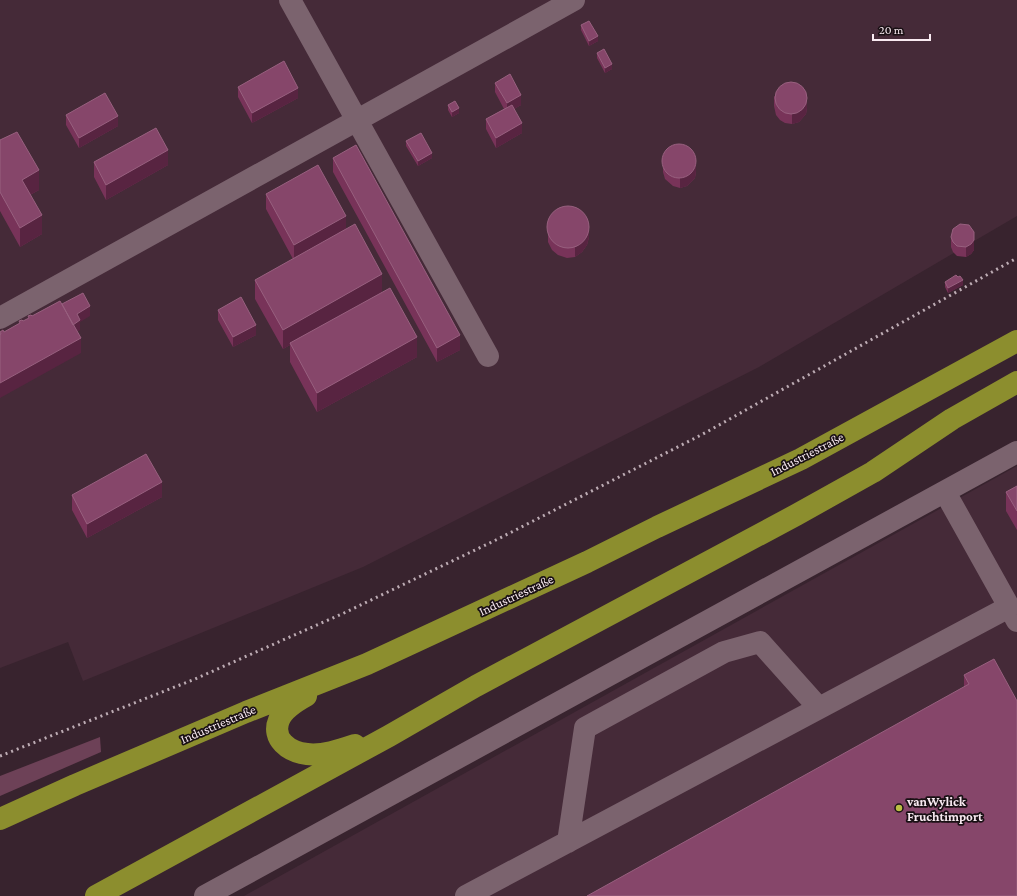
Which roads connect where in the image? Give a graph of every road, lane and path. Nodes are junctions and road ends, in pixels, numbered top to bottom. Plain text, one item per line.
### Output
1 (290, 0) edge
2 (574, 0) edge
3 (357, 120) junction
4 (0, 318) edge
5 (1017, 341) edge
6 (488, 356) dead end
7 (1017, 382) edge
8 (1017, 452) edge
9 (945, 492) junction
10 (1013, 614) edge
11 (366, 664) junction
12 (819, 708) junction
13 (389, 736) junction
14 (0, 819) edge
15 (568, 842) junction
16 (229, 890) edge
17 (96, 896) edge
18 (205, 896) edge
19 (466, 896) edge

1 - 3 street
2 - 3 street
3 - 4 street
3 - 6 street
5 - 11 highway, Industriestraße
7 - 13 highway
8 - 9 street
9 - 10 street
9 - 16 street
10 - 12 street
11 - 13 highway
11 - 14 highway, Industriestraße
12 - 15 street
12 - 15 street
13 - 17 highway
15 - 19 street
16 - 18 street

